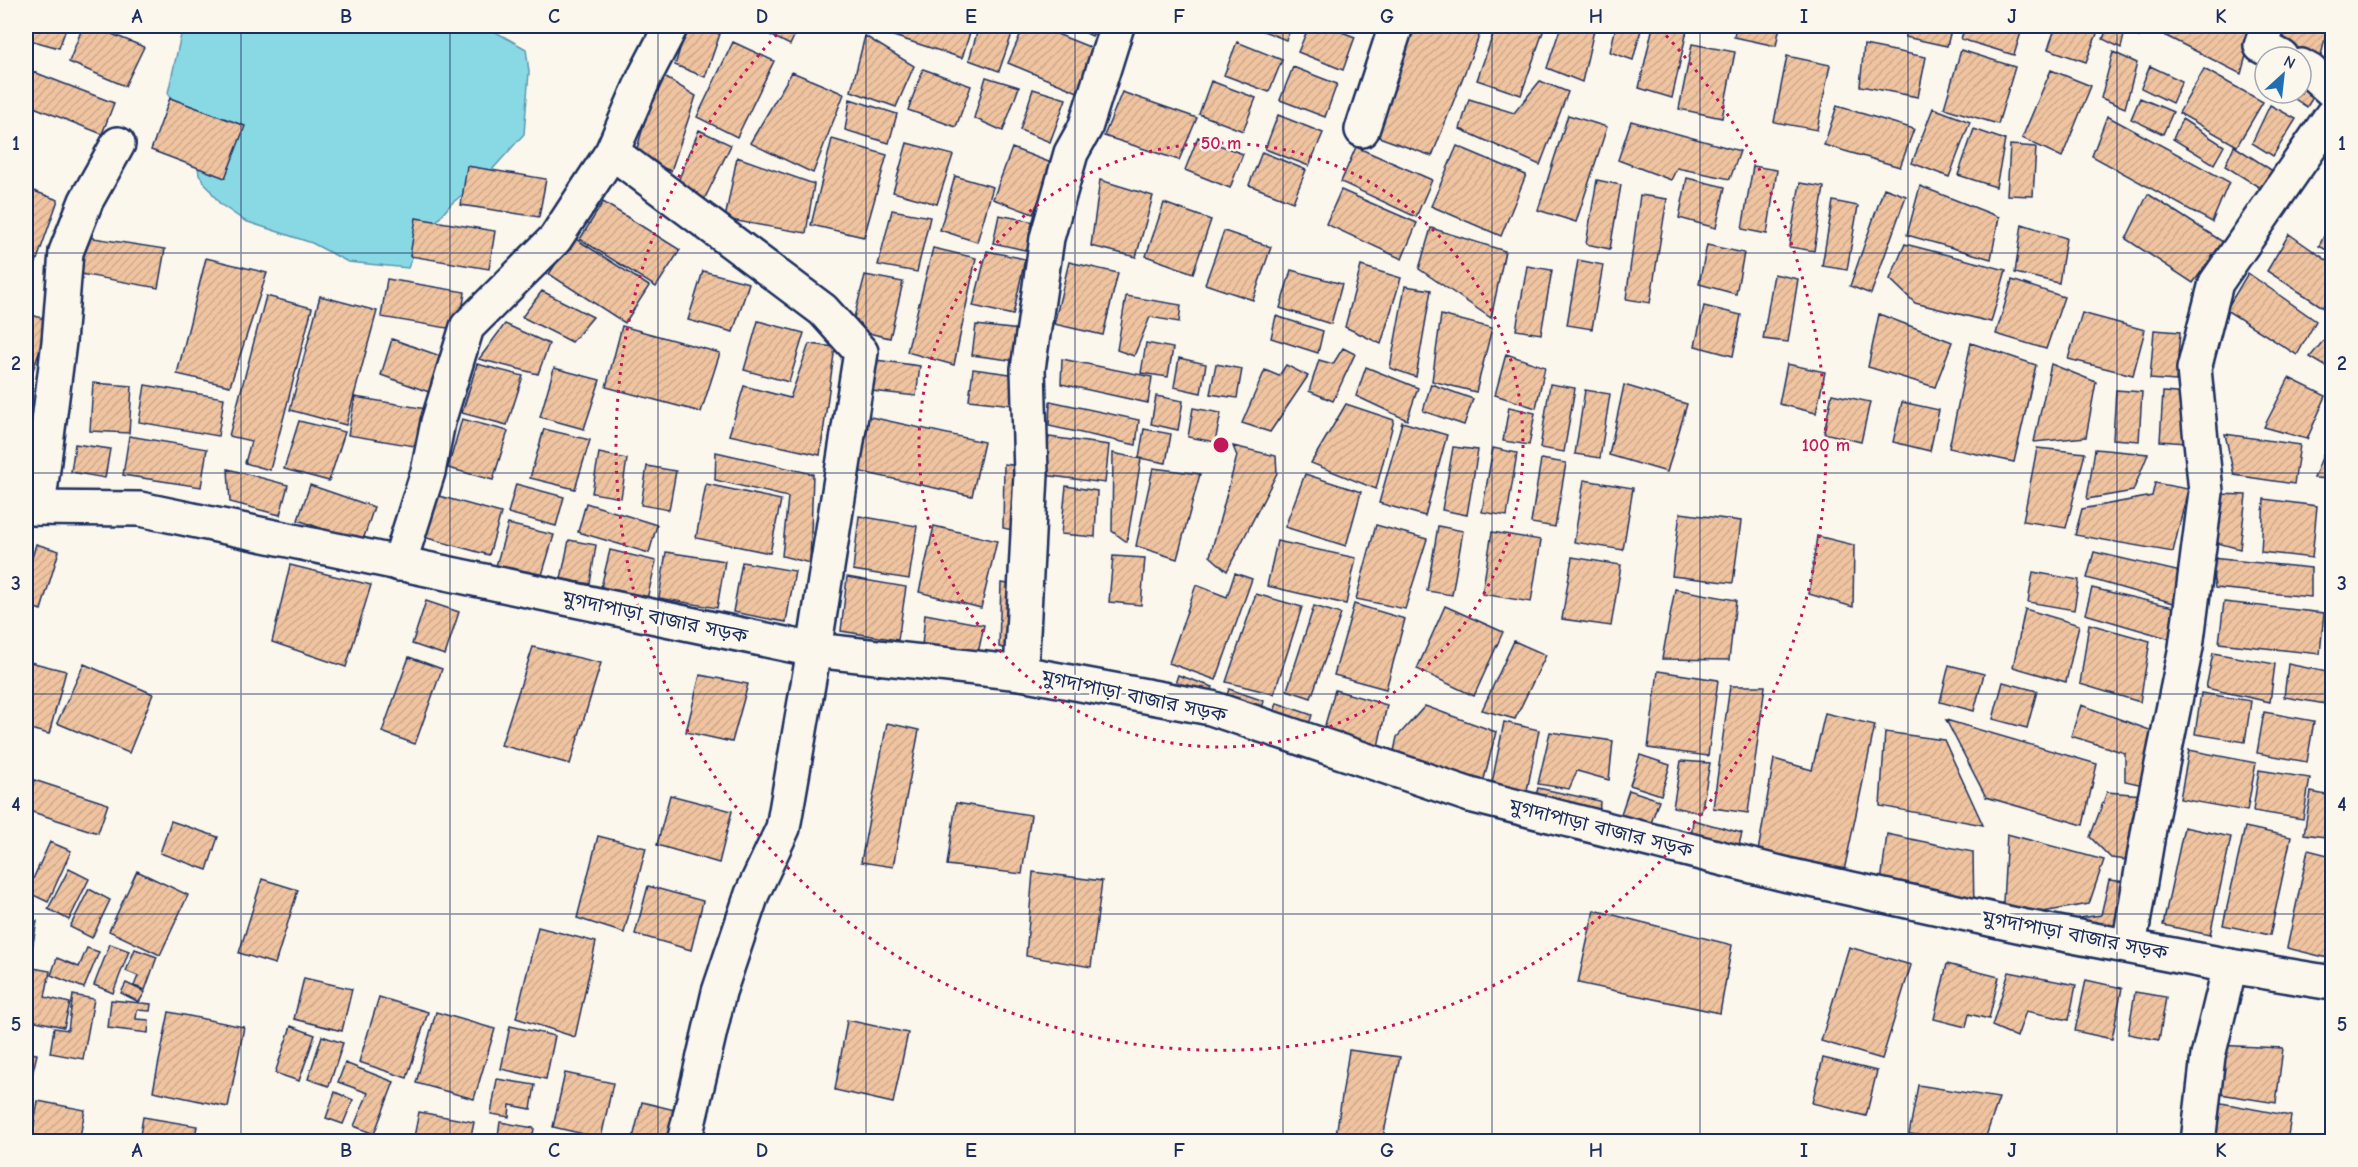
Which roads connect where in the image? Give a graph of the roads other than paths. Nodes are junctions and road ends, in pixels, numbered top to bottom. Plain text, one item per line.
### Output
1 (671, 26) edge
2 (1118, 26) edge
3 (1396, 26) edge
4 (2268, 26) edge
5 (2261, 45) edge
6 (2313, 74) edge
7 (2332, 91) edge
8 (2332, 115) edge
9 (1362, 130) dead end
10 (118, 144) dead end
11 (612, 152) junction
12 (32, 508) edge
13 (399, 564) junction
14 (814, 650) junction
15 (1021, 673) junction
16 (2129, 946) junction
17 (2230, 966) junction
18 (2332, 983) edge
19 (684, 1142) edge
20 (2198, 1142) edge

1 - 11 street
2 - 15 street
3 - 9 street
4 - 5 street
6 - 7 street
8 - 16 street
10 - 12 street
11 - 13 street
11 - 14 street
12 - 13 street, মুগদাপাড়া বাজার সড়ক
13 - 14 street, মুগদাপাড়া বাজার সড়ক
14 - 15 street, মুগদাপাড়া বাজার সড়ক
14 - 19 street
15 - 16 street, মুগদাপাড়া বাজার সড়ক
16 - 17 street, মুগদাপাড়া বাজার সড়ক
17 - 18 street, মুগদাপাড়া বাজার সড়ক
17 - 20 street

